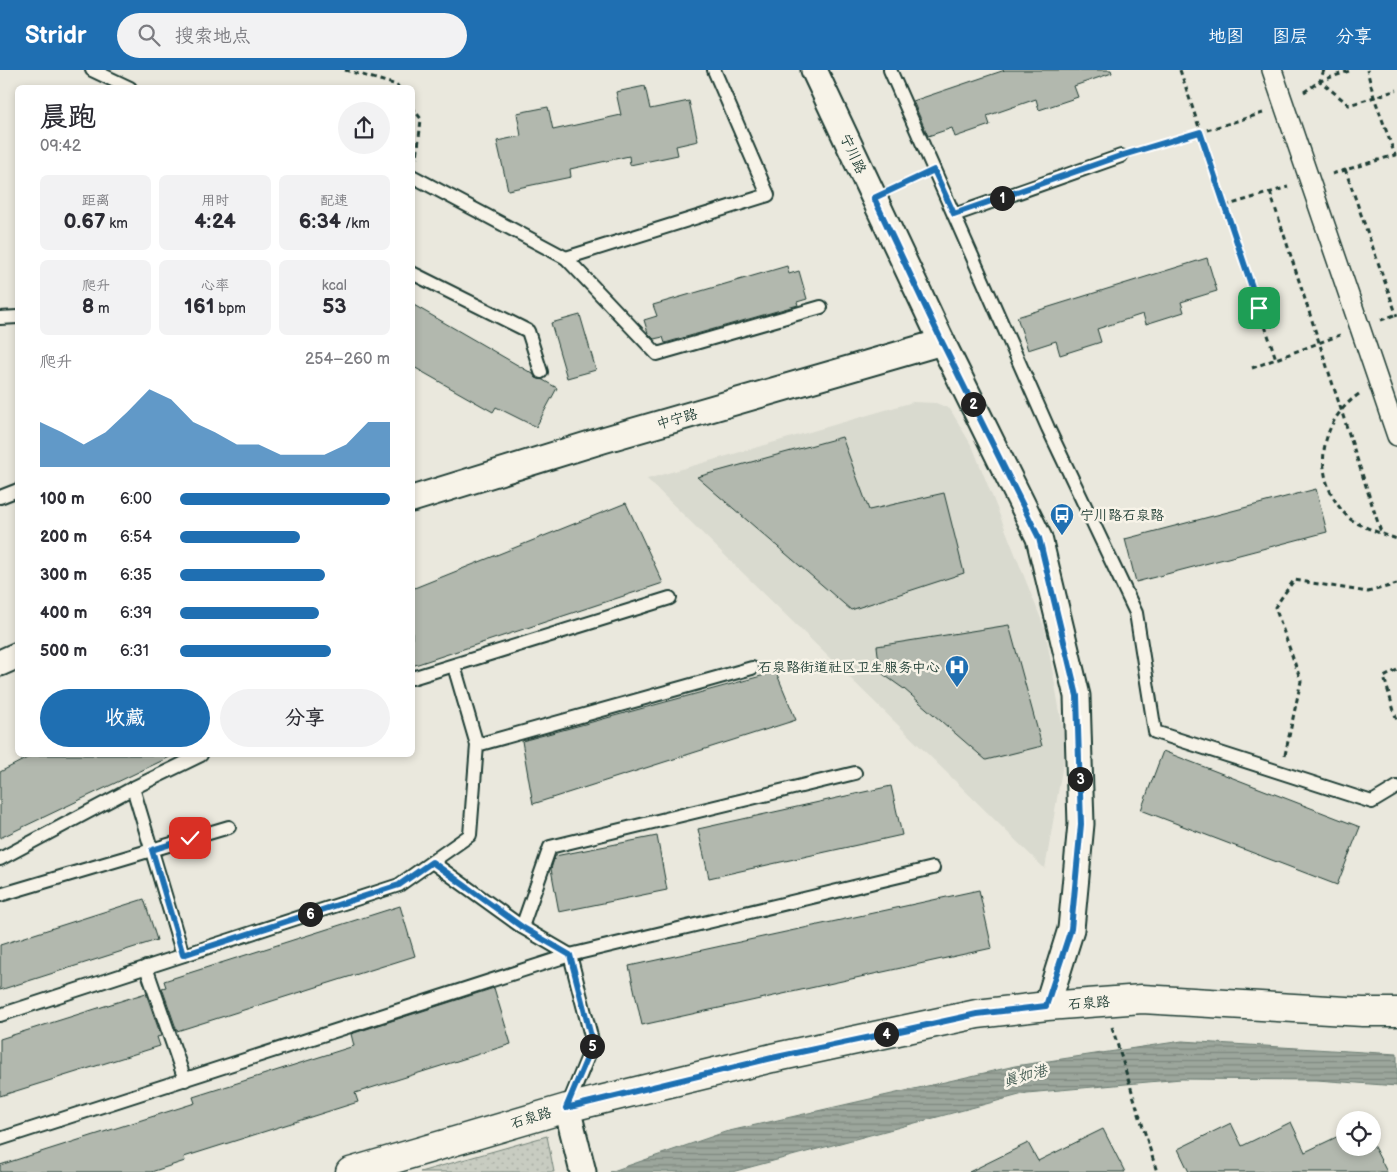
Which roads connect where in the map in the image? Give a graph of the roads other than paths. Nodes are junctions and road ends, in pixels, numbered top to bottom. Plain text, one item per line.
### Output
1 (92, 70) edge
2 (714, 70) edge
3 (814, 70) edge
4 (890, 70) edge
5 (1272, 70) edge
6 (124, 85) edge
7 (1120, 156) road end
8 (415, 177) edge
9 (954, 214) junction
10 (566, 258) junction
11 (415, 274) edge
12 (821, 307) dead end
13 (15, 317) edge
14 (0, 318) edge
15 (942, 342) junction
16 (541, 372) dead end
17 (1397, 436) edge
18 (15, 491) edge
19 (0, 496) edge
20 (415, 498) edge
21 (670, 598) dead end
22 (15, 656) edge
23 (0, 663) edge
24 (454, 666) junction
25 (752, 668) dead end
26 (415, 677) edge
27 (477, 745) junction
28 (197, 757) edge
29 (855, 773) dead end
30 (1397, 787) edge
31 (133, 788) junction
32 (229, 827) dead end
33 (152, 850) junction
34 (0, 860) edge
35 (432, 862) junction
36 (933, 868) dead end
37 (0, 895) edge
38 (522, 927) junction
39 (183, 955) junction
40 (570, 955) junction
41 (146, 967) junction
42 (1046, 1006) junction
43 (1397, 1012) edge
44 (0, 1015) edge
45 (185, 1080) junction
46 (566, 1108) junction
47 (0, 1140) edge
48 (581, 1164) edge
49 (350, 1172) edge

1 - 6 lane
2 - 10 lane
3 - 15 street, 宁川路
4 - 9 lane
5 - 17 street
7 - 9 lane
8 - 10 lane
9 - 30 lane
10 - 12 lane
11 - 16 lane
13 - 14 lane
15 - 20 street, 中宁路
15 - 42 street, 宁川路
18 - 19 lane
21 - 24 lane
22 - 23 street
24 - 26 lane
24 - 27 lane
25 - 27 lane
27 - 35 lane
28 - 31 lane
29 - 38 lane
31 - 33 lane
31 - 34 lane
32 - 33 lane
33 - 37 lane
33 - 39 lane
35 - 38 lane
35 - 39 lane
36 - 40 lane
38 - 40 lane
39 - 41 lane
40 - 45 lane
40 - 46 lane
41 - 44 lane
41 - 45 lane
42 - 43 street, 石泉路
42 - 46 street, 石泉路
45 - 47 lane
46 - 48 street
46 - 49 street, 石泉路

